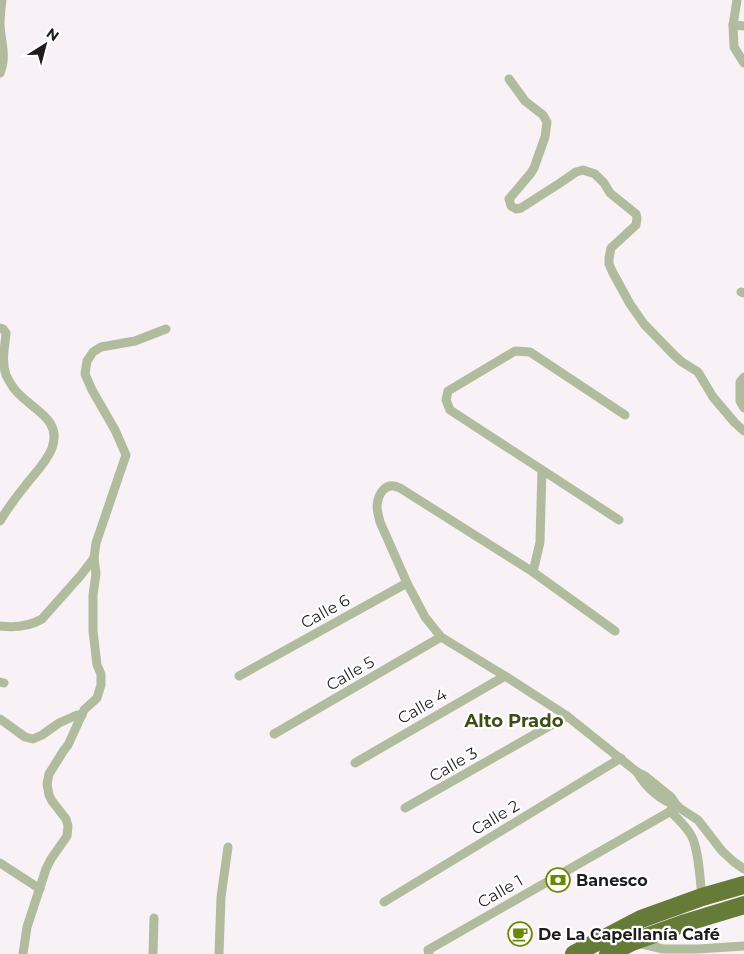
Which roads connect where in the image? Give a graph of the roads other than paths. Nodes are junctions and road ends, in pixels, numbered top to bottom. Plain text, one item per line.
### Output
1 (2, 0) edge
2 (737, 0) edge
3 (733, 25) junction
4 (744, 26) edge
5 (744, 63) edge
6 (0, 73) edge
7 (509, 79) dead end
8 (0, 328) edge
9 (166, 329) dead end
10 (744, 377) edge
11 (744, 408) edge
12 (625, 414) dead end
13 (744, 431) edge
14 (542, 470) junction
15 (0, 520) edge
16 (619, 520) dead end
17 (94, 558) junction
18 (533, 572) junction
19 (407, 583) junction
20 (0, 626) edge
21 (615, 631) dead end
22 (441, 637) junction
23 (239, 676) dead end
24 (505, 676) junction
25 (82, 715) junction
26 (567, 716) junction
27 (0, 719) edge
28 (274, 734) dead end
29 (621, 758) junction
30 (355, 763) dead end
31 (405, 808) dead end
32 (674, 809) junction
33 (228, 847) dead end
34 (0, 863) edge
35 (744, 869) edge
36 (744, 885) edge
37 (40, 889) junction
38 (702, 897) junction
39 (384, 902) dead end
40 (744, 906) edge
41 (154, 918) dead end
42 (666, 930) junction
43 (632, 942) junction
44 (744, 946) edge
45 (663, 949) junction
46 (425, 953) edge
47 (23, 954) edge
48 (153, 954) edge
49 (219, 954) edge
50 (574, 954) edge
51 (608, 954) edge

1 - 6 street
2 - 3 street
3 - 4 street
3 - 5 street
7 - 13 street
8 - 15 street
9 - 17 street
10 - 11 street
12 - 14 street
14 - 16 street
14 - 18 street
17 - 20 street
17 - 25 street
18 - 19 street
18 - 21 street
19 - 22 street
19 - 23 street, Calle 6
22 - 24 street
22 - 28 street, Calle 5
24 - 26 street
24 - 30 street, Calle 4
25 - 27 street
25 - 37 street
26 - 29 street
26 - 31 street, Calle 3
29 - 32 street
29 - 39 street, Calle 2
32 - 35 street
32 - 38 street
32 - 46 street, Calle 1
33 - 49 street
34 - 37 street
36 - 38 highway
37 - 47 street
38 - 50 highway
40 - 42 highway
41 - 48 street
42 - 43 highway
42 - 45 street
43 - 45 street
43 - 51 highway
44 - 45 street

